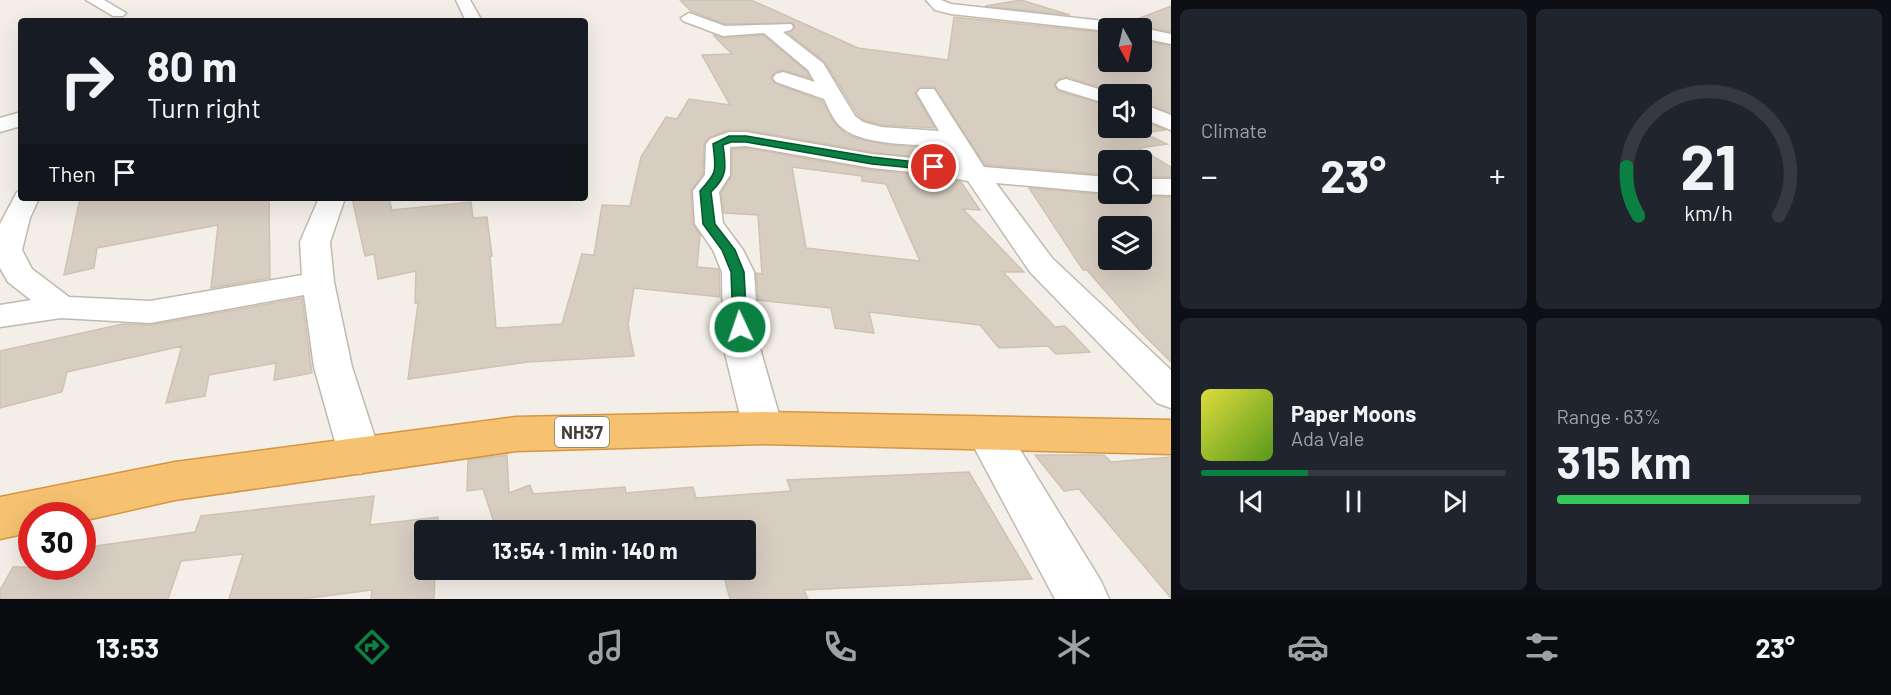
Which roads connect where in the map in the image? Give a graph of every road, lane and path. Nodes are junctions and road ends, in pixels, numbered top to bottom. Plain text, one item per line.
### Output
1 (93, 0) edge
2 (463, 0) edge
3 (933, 0) edge
4 (118, 13) dead end
5 (472, 18) edge
6 (689, 18) dead end
7 (1098, 24) edge
8 (1152, 35) edge
9 (1171, 39) edge
10 (783, 78) dead end
11 (1066, 85) dead end
12 (927, 93) dead end
13 (832, 95) junction
14 (1098, 95) edge
15 (1152, 114) edge
16 (18, 120) edge
17 (1171, 123) edge
18 (0, 125) edge
19 (954, 139) junction
20 (976, 174) junction
21 (1098, 184) edge
22 (1152, 187) edge
23 (1171, 187) edge
24 (24, 201) edge
25 (331, 201) edge
26 (318, 282) junction
27 (61, 307) junction
28 (0, 316) edge
29 (1171, 393) edge
30 (763, 428) junction
31 (988, 434) junction
32 (1171, 437) edge
33 (360, 456) junction
34 (0, 518) edge
35 (1083, 599) edge

1 - 4 street
2 - 5 street
3 - 7 street
6 - 13 street
8 - 9 street
10 - 13 street
11 - 14 street
12 - 19 street
13 - 19 street
15 - 17 street
16 - 18 street
19 - 20 street
20 - 21 street
20 - 29 street
20 - 30 street
22 - 23 street
24 - 27 street
25 - 26 street
26 - 27 street
26 - 33 street
27 - 28 street
30 - 31 highway, NH37
30 - 33 highway, NH37
31 - 32 highway, NH37
31 - 35 street
33 - 34 highway, NH37

